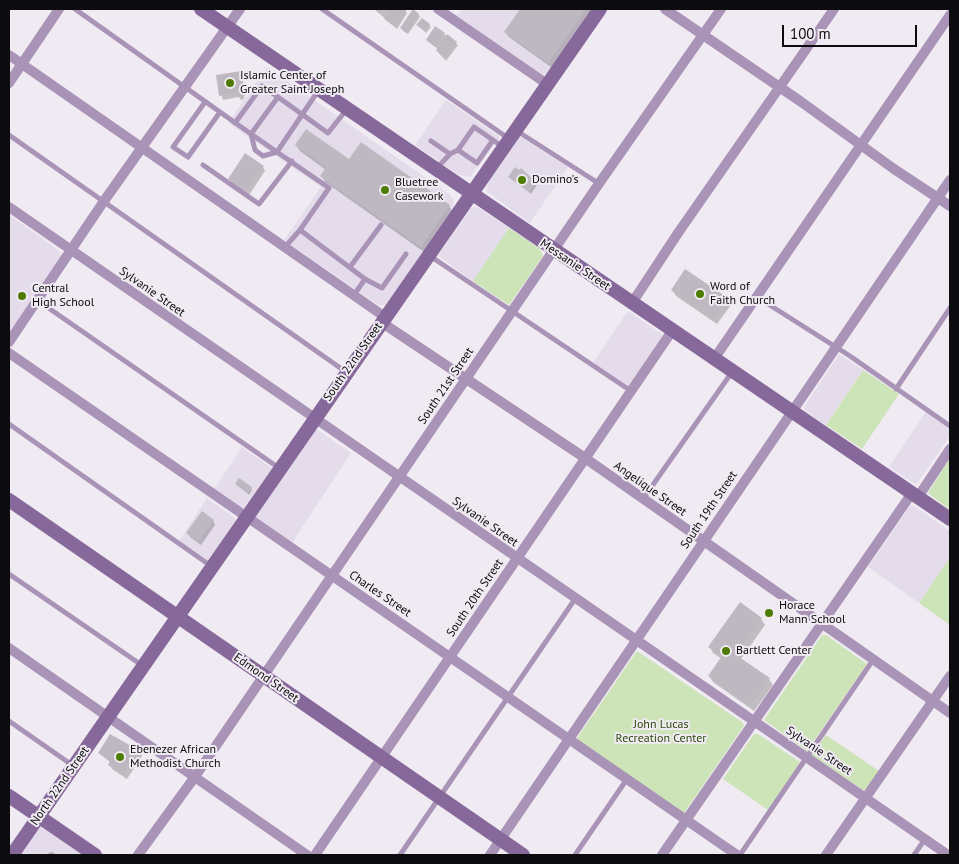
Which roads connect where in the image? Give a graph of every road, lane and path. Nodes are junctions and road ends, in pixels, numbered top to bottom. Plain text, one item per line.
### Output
1 (59, 9) edge
2 (75, 9) edge
3 (201, 9) edge
4 (240, 9) edge
5 (322, 9) edge
6 (438, 9) edge
7 (600, 9) edge
8 (664, 9) edge
9 (721, 9) edge
10 (834, 9) edge
11 (950, 15) edge
12 (228, 27) junction
13 (703, 34) junction
14 (9, 55) edge
15 (21, 64) junction
16 (9, 82) edge
17 (547, 84) junction
18 (779, 87) junction
19 (185, 88) junction
20 (319, 89) junction
21 (278, 97) junction
22 (205, 102) junction
23 (347, 109) junction
24 (220, 112) junction
25 (303, 115) junction
26 (235, 123) junction
27 (251, 134) junction
28 (9, 135) edge
29 (505, 139) junction
30 (431, 141) dead end
31 (861, 145) junction
32 (144, 148) junction
33 (458, 150) junction
34 (277, 152) junction
35 (450, 154) junction
36 (292, 162) junction
37 (203, 165) dead end
38 (436, 170) junction
39 (950, 180) edge
40 (598, 185) junction
41 (471, 194) junction
42 (938, 198) junction
43 (104, 201) junction
44 (950, 206) edge
45 (9, 208) edge
46 (381, 225) dead end
47 (300, 230) junction
48 (285, 246) junction
49 (553, 250) junction
50 (71, 251) junction
51 (406, 254) dead end
52 (428, 255) junction
53 (350, 267) junction
54 (366, 278) junction
55 (354, 295) junction
56 (757, 297) junction
57 (37, 300) junction
58 (632, 303) junction
59 (950, 308) edge
60 (512, 312) junction
61 (383, 319) junction
62 (672, 331) junction
63 (9, 342) edge
64 (835, 349) junction
65 (9, 353) edge
66 (714, 359) junction
67 (732, 371) junction
68 (347, 372) junction
69 (466, 379) junction
70 (896, 389) junction
71 (631, 391) junction
72 (792, 411) junction
73 (314, 420) junction
74 (9, 424) edge
75 (950, 426) edge
76 (950, 449) edge
77 (585, 458) junction
78 (279, 468) junction
79 (398, 477) junction
80 (915, 495) junction
81 (643, 499) junction
82 (9, 500) edge
83 (246, 516) junction
84 (950, 519) edge
85 (703, 542) junction
86 (516, 559) junction
87 (212, 566) junction
88 (9, 574) edge
89 (330, 575) junction
90 (575, 599) junction
91 (177, 616) junction
92 (821, 624) junction
93 (636, 640) junction
94 (9, 648) edge
95 (450, 657) junction
96 (873, 659) junction
97 (144, 666) junction
98 (263, 676) junction
99 (950, 676) edge
100 (508, 697) junction
101 (933, 702) junction
102 (950, 713) edge
103 (109, 717) junction
104 (9, 721) edge
105 (754, 722) junction
106 (569, 739) junction
107 (381, 757) junction
108 (806, 758) junction
109 (74, 767) junction
110 (194, 778) junction
111 (627, 779) junction
112 (9, 796) edge
113 (440, 797) junction
114 (866, 798) junction
115 (39, 817) junction
116 (686, 820) junction
117 (501, 839) junction
118 (925, 839) junction
119 (12, 855) edge
120 (95, 855) edge
121 (138, 855) edge
122 (307, 855) edge
123 (315, 855) edge
124 (400, 855) edge
125 (490, 855) edge
126 (523, 855) edge
127 (575, 855) edge
128 (662, 855) edge
129 (739, 855) edge
130 (826, 855) edge
131 (914, 855) edge
132 (948, 855) edge

1 - 15 street
2 - 19 lane
3 - 12 street, Messanie Street
4 - 12 street
5 - 29 lane
6 - 17 street
7 - 17 street, South 22nd Street
8 - 13 street
9 - 13 street, South 21st Street
10 - 18 street
11 - 31 street
12 - 19 street
12 - 20 street, Messanie Street
13 - 18 street
13 - 40 street, South 21st Street
14 - 15 street, Angelique Street
15 - 16 street
15 - 32 street, Angelique Street
17 - 29 street, South 22nd Street
18 - 31 street
18 - 58 street
19 - 22 lane
19 - 32 street
20 - 23 street, Messanie Street
20 - 25 lane
21 - 25 lane
21 - 26 lane
21 - 27 lane
22 - 24 lane
22 - 24 lane
23 - 25 lane
23 - 38 street, Messanie Street
24 - 26 lane
25 - 34 lane
26 - 27 lane
27 - 34 lane
27 - 34 lane
28 - 43 lane
29 - 33 lane
29 - 33 lane
29 - 40 lane
29 - 41 street, South 22nd Street
30 - 35 lane
31 - 42 street
31 - 56 street
32 - 43 street
32 - 48 street, Angelique Street
33 - 35 lane
34 - 36 lane
35 - 38 lane
36 - 37 lane
36 - 47 lane
38 - 41 street, Messanie Street
39 - 42 street, South 19th Street
40 - 49 street, South 21st Street
41 - 49 street, Messanie Street
41 - 52 street, South 22nd Street
42 - 44 street
42 - 64 street, South 19th Street
43 - 50 street
43 - 68 lane
45 - 50 street, Sylvanie Street
46 - 53 lane
47 - 48 lane
47 - 53 lane
48 - 55 street, Angelique Street
49 - 58 street, Messanie Street
49 - 60 street, South 21st Street
50 - 57 street
50 - 73 street, Sylvanie Street
51 - 54 lane
52 - 60 lane
52 - 61 street, South 22nd Street
53 - 54 lane
54 - 55 lane
55 - 61 street, Angelique Street
56 - 64 lane
56 - 66 street
57 - 63 street
57 - 78 lane
58 - 62 street, Messanie Street
59 - 70 lane
60 - 69 street, South 21st Street
60 - 71 lane
61 - 68 street, South 22nd Street
61 - 69 street, Angelique Street
62 - 66 street, Messanie Street
62 - 71 street, South 20th Street
64 - 70 lane
64 - 72 street, South 19th Street
65 - 83 street, Charles Street
66 - 67 street, Messanie Street
67 - 72 street, Messanie Street
67 - 81 lane
68 - 73 street, South 22nd Street
69 - 77 street, Angelique Street
69 - 79 street, South 21st Street
70 - 75 lane
71 - 77 street, South 20th Street
72 - 80 street, Messanie Street
72 - 85 street, South 19th Street
73 - 78 street, South 22nd Street
73 - 79 street, Sylvanie Street
74 - 87 lane
76 - 80 street
77 - 81 street, Angelique Street
77 - 86 street, South 20th Street
78 - 83 street, South 22nd Street
79 - 86 street, Sylvanie Street
79 - 89 street, South 21st Street
80 - 84 street, Messanie Street
80 - 92 street
81 - 85 street, Angelique Street
82 - 91 street, Edmond Street
83 - 87 street, South 22nd Street
83 - 89 street, Charles Street
85 - 92 street, Angelique Street
85 - 93 street, South 19th Street
86 - 90 street, Sylvanie Street
86 - 95 street, South 20th Street
87 - 91 street, South 22nd Street
88 - 97 lane
89 - 95 street, Charles Street
89 - 98 street, South 21st Street
90 - 93 street, Sylvanie Street
90 - 100 lane
91 - 97 street, South 22nd Street
91 - 98 street, Edmond Street
92 - 96 street, Angelique Street
92 - 105 street
93 - 105 street, Sylvanie Street
93 - 106 street, South 19th Street
94 - 103 street
95 - 100 street, Charles Street
95 - 107 street, South 20th Street
96 - 101 street, Angelique Street
96 - 108 lane
97 - 103 street, South 22nd Street
98 - 107 street, Edmond Street
98 - 110 street, South 21st Street
99 - 101 street
100 - 106 street, Charles Street
100 - 113 lane
101 - 102 street, Angelique Street
101 - 114 street
103 - 109 street, North 22nd Street
103 - 110 street
104 - 109 lane
105 - 108 street, Sylvanie Street
105 - 116 street
106 - 111 street, Charles Street
106 - 117 street, South 19th Street
107 - 113 street, Edmond Street
107 - 123 street, South 20th Street
108 - 114 street, Sylvanie Street
108 - 129 lane
109 - 115 street, North 22nd Street
110 - 121 street, South 21st Street
110 - 122 street
111 - 116 street, Charles Street
111 - 127 lane
112 - 115 street
113 - 117 street, Edmond Street
113 - 124 lane
114 - 118 street, Sylvanie Street
114 - 130 street
115 - 119 street, North 22nd Street
115 - 120 street
116 - 128 street
116 - 129 street, Charles Street
117 - 125 street, South 19th Street
117 - 126 street, Edmond Street
118 - 131 lane
118 - 132 street, Sylvanie Street

